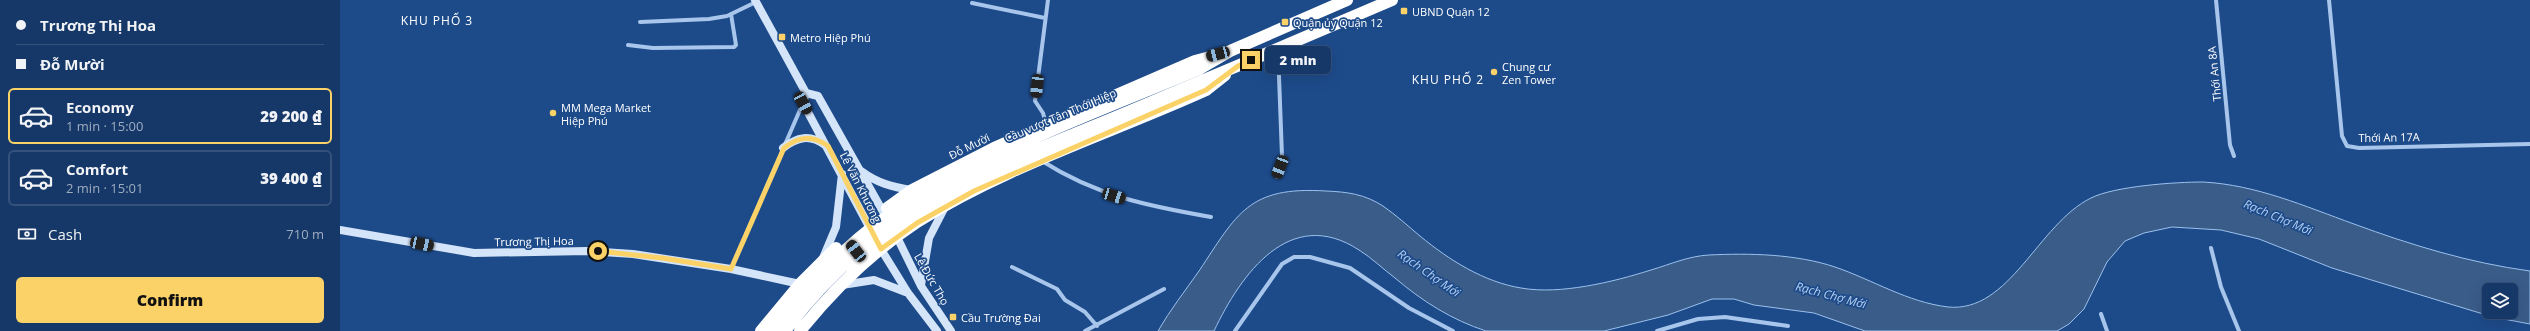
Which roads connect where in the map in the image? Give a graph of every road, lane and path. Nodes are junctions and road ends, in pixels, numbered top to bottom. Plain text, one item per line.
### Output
1 (1048, 0) edge
2 (1347, 0) edge
3 (1392, 0) edge
4 (2216, 0) edge
5 (2329, 0) edge
6 (756, 1) edge
7 (972, 3) dead end
8 (731, 14) junction
9 (1045, 18) junction
10 (640, 22) dead end
11 (628, 45) dead end
12 (1278, 49) junction
13 (1230, 51) junction
14 (1238, 66) junction
15 (1201, 74) junction
16 (806, 93) junction
17 (803, 103) junction
18 (1046, 125) junction
19 (2530, 144) edge
20 (828, 146) junction
21 (784, 148) junction
22 (2234, 156) dead end
23 (1042, 161) junction
24 (858, 168) junction
25 (842, 173) junction
26 (1277, 177) dead end
27 (908, 193) junction
28 (946, 205) junction
29 (882, 211) junction
30 (1211, 216) dead end
31 (919, 221) junction
32 (867, 223) junction
33 (340, 230) edge
34 (897, 237) junction
35 (847, 239) junction
36 (2211, 248) dead end
37 (881, 249) junction
38 (822, 261) junction
39 (865, 263) junction
40 (1012, 267) dead end
41 (731, 269) junction
42 (800, 284) junction
43 (841, 285) junction
44 (921, 286) junction
45 (1164, 288) dead end
46 (908, 293) junction
47 (2101, 314) dead end
48 (1097, 326) junction
49 (1788, 326) dead end
50 (761, 331) edge
51 (773, 331) edge
52 (785, 331) edge
53 (800, 331) edge
54 (937, 331) edge
55 (951, 331) edge
56 (1085, 331) edge
57 (1235, 331) edge
58 (1453, 331) edge
59 (1657, 331) edge
60 (2107, 331) edge
61 (2239, 331) edge

1 - 9 street
2 - 13 highway, Đỗ Mười
3 - 12 highway
4 - 22 street, Thới An 8A
5 - 19 street, Thới An 17A
6 - 8 street
6 - 16 main road, Lê Văn Khương
7 - 9 street
8 - 10 street
8 - 11 street
9 - 18 street
12 - 14 highway
12 - 26 street
13 - 15 highway, Đỗ Mười
13 - 18 highway, Đỗ Mười
14 - 15 highway
14 - 23 highway
15 - 51 highway, Cầu vượt Tân Thới Hiệp
15 - 52 highway, Cầu vượt Tân Thới Hiệp
16 - 17 main road
16 - 24 main road, Lê Văn Khương
17 - 20 main road, Lê Văn Khương
17 - 21 street
18 - 27 highway, Đỗ Mười
20 - 21 main road
20 - 25 main road, Lê Văn Khương
21 - 41 street
23 - 28 highway
23 - 30 street
24 - 27 main road
24 - 29 main road, Lê Văn Khương
25 - 32 main road, Lê Văn Khương
25 - 38 main road
27 - 29 highway, Đỗ Mười
27 - 31 highway
28 - 31 highway
28 - 44 main road
29 - 32 highway, Đỗ Mười
29 - 34 main road, Lê Văn Khương
31 - 34 highway
32 - 35 highway, Đỗ Mười
32 - 37 main road, Lê Văn Khương
33 - 41 main road, Trương Thị Hoa
34 - 37 highway
34 - 44 main road, Lê Đức Thọ
35 - 38 highway, Đỗ Mười
35 - 39 highway
36 - 61 street
37 - 39 highway
37 - 46 main road
38 - 42 highway, Đỗ Mười
39 - 43 highway
40 - 48 street
41 - 42 main road, Trương Thị Hoa
42 - 50 highway, Đỗ Mười
43 - 46 main road
43 - 53 highway
44 - 55 main road, Lê Đức Thọ
45 - 48 street
46 - 54 main road
47 - 60 street
48 - 56 street
49 - 59 street
57 - 58 street

